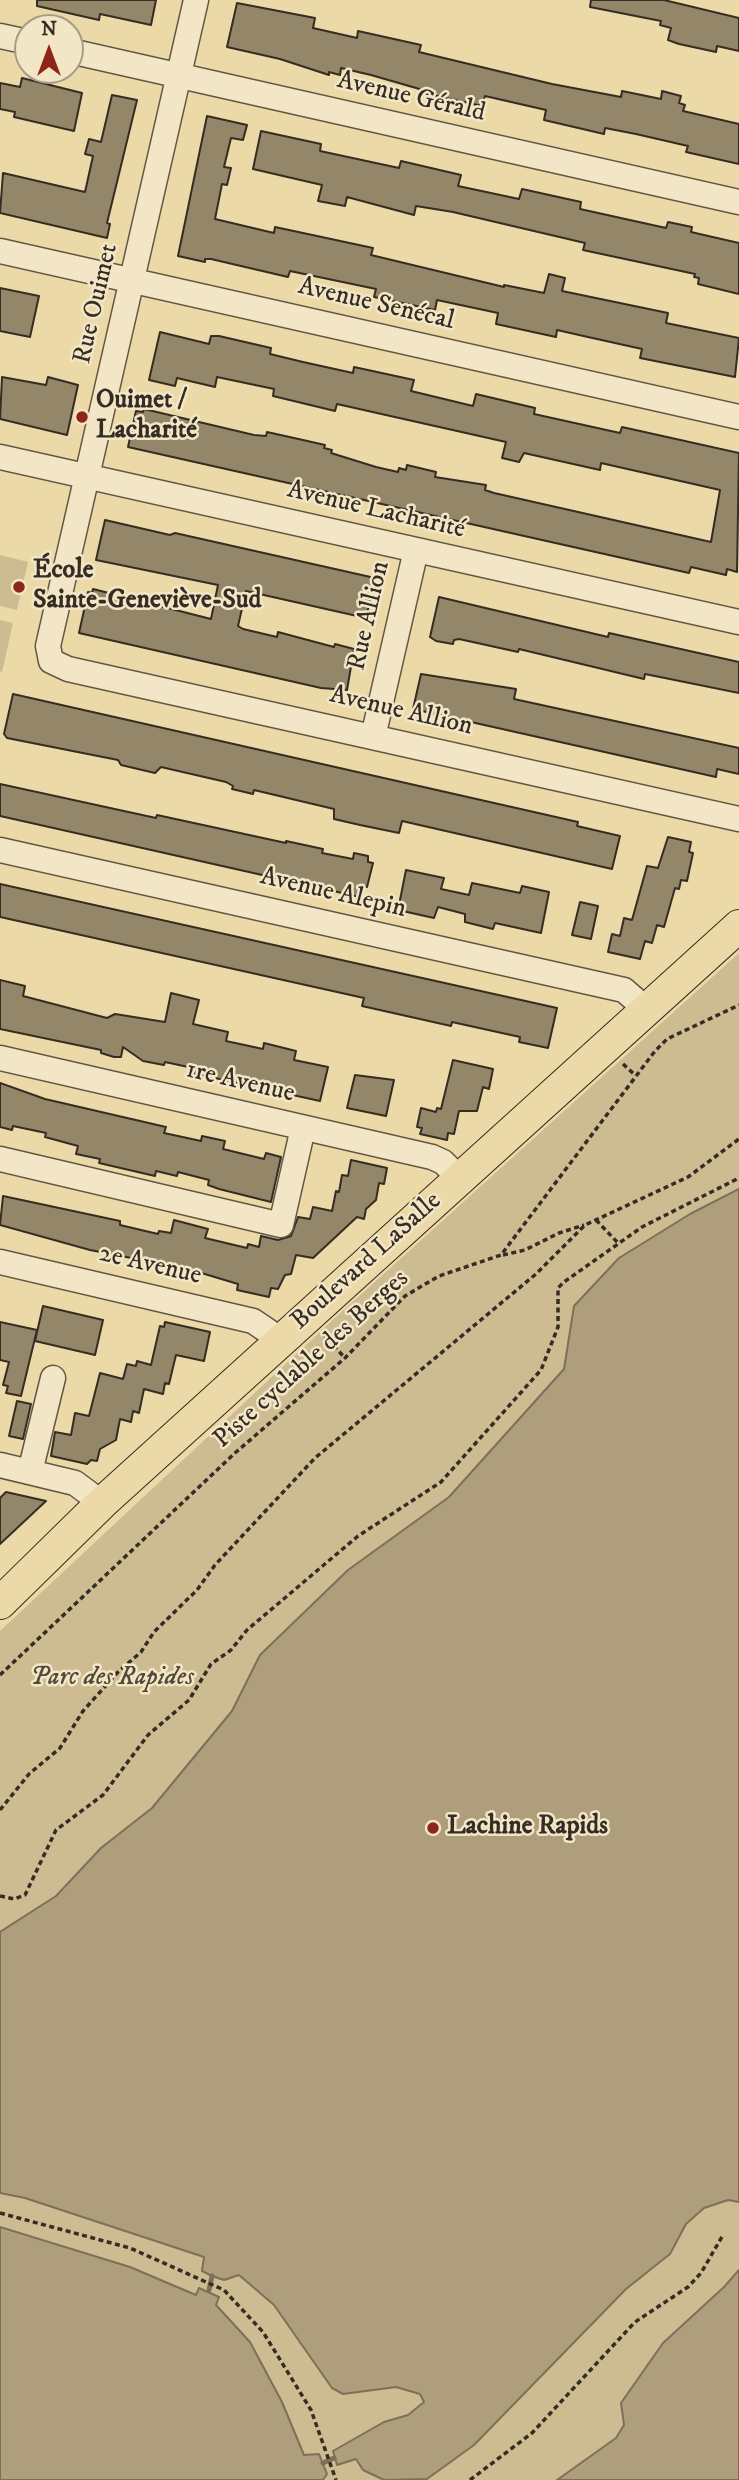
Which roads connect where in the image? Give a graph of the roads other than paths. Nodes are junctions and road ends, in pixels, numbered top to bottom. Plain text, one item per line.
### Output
1 (196, 0) edge
2 (84, 54) edge
3 (180, 76) junction
4 (739, 202) edge
5 (0, 251) edge
6 (133, 281) junction
7 (739, 417) edge
8 (0, 457) edge
9 (88, 477) junction
10 (416, 550) junction
11 (739, 622) edge
12 (51, 662) joint
13 (373, 737) junction
14 (739, 819) edge
15 (0, 850) edge
16 (739, 926) edge
17 (647, 1010) junction
18 (0, 1058) edge
19 (303, 1128) junction
20 (0, 1159) edge
21 (460, 1179) junction
22 (0, 1262) edge
23 (281, 1340) junction
24 (53, 1378) dead end
25 (0, 1465) edge
26 (30, 1472) junction
27 (102, 1503) junction
28 (0, 1603) edge

1 - 3 street, Rue Ouimet
2 - 3 street, Avenue Gérald
3 - 4 street, Avenue Gérald
3 - 6 street, Rue Ouimet
5 - 6 street, Avenue Senécal
6 - 7 street, Avenue Senécal
6 - 9 street, Rue Ouimet
8 - 9 street, Avenue Lacharité
9 - 10 street, Avenue Lacharité
9 - 12 street, Rue Ouimet
10 - 11 street, Avenue Lacharité
10 - 13 street, Rue Allion
12 - 13 street, Avenue Allion
13 - 14 street, Avenue Allion
15 - 17 street, Avenue Alepin
16 - 17 main road, Boulevard LaSalle
17 - 21 main road, Boulevard LaSalle
18 - 19 street, 1re Avenue
19 - 20 street
19 - 21 street, 1re Avenue
21 - 23 main road, Boulevard LaSalle
22 - 23 street, 2e Avenue
23 - 27 main road, Boulevard LaSalle
24 - 26 street
25 - 26 street
26 - 27 street
27 - 28 main road, Boulevard LaSalle

